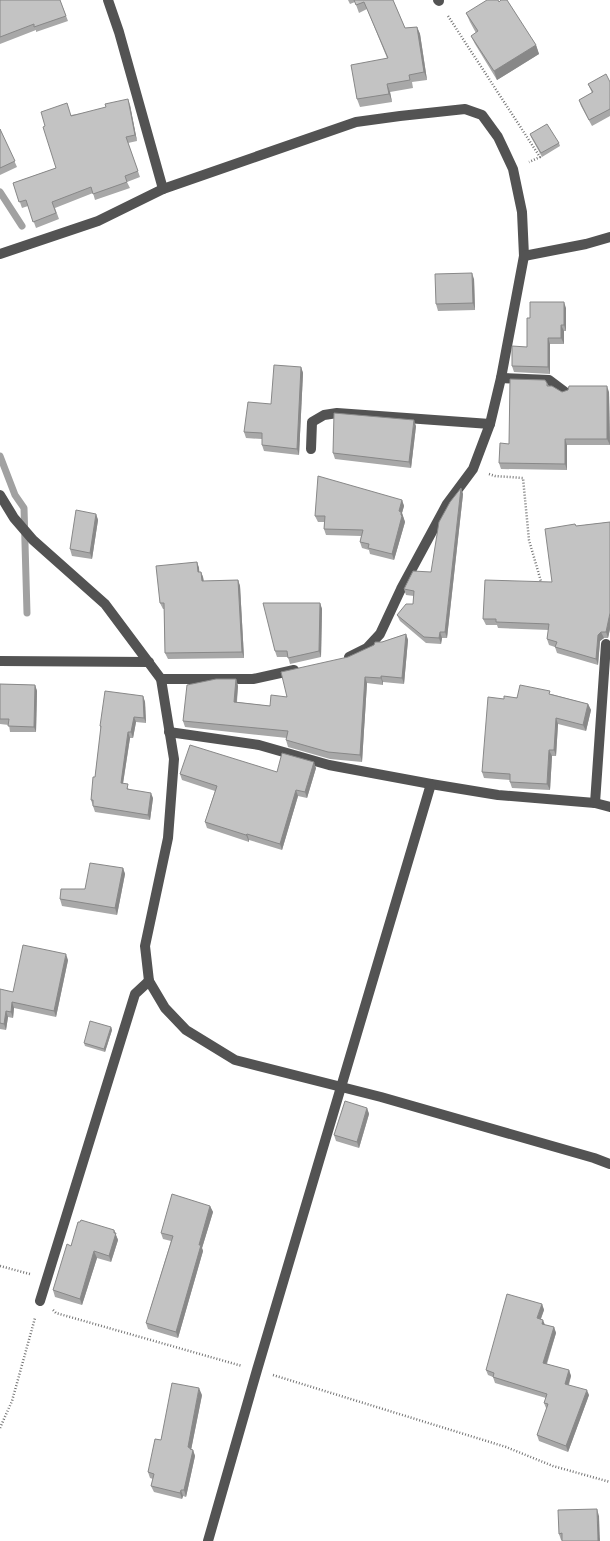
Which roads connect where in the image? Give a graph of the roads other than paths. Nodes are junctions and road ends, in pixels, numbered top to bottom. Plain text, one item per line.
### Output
1 (108, 0) edge
2 (163, 189) junction
3 (610, 237) edge
4 (0, 254) edge
5 (524, 256) junction
6 (501, 378) junction
7 (565, 392) edge
8 (490, 424) junction
9 (311, 450) dead end
10 (0, 496) edge
11 (606, 644) edge
12 (342, 658) edge
13 (0, 661) edge
14 (150, 662) junction
15 (305, 667) edge
16 (161, 679) junction
17 (169, 732) junction
18 (431, 784) junction
19 (595, 803) junction
20 (610, 807) edge
21 (149, 981) junction
22 (340, 1087) junction
23 (610, 1164) edge
24 (40, 1301) road end
25 (208, 1541) edge

1 - 2 street
2 - 4 street
2 - 5 street
3 - 5 street
5 - 6 street
6 - 7 street
6 - 8 street
8 - 9 street
8 - 12 street
10 - 14 street
11 - 19 street
13 - 14 street
14 - 16 street
15 - 16 street
16 - 17 street
17 - 18 street
17 - 21 street
18 - 19 street
18 - 22 street
19 - 20 street
21 - 22 street
21 - 24 street
22 - 23 street
22 - 25 street

